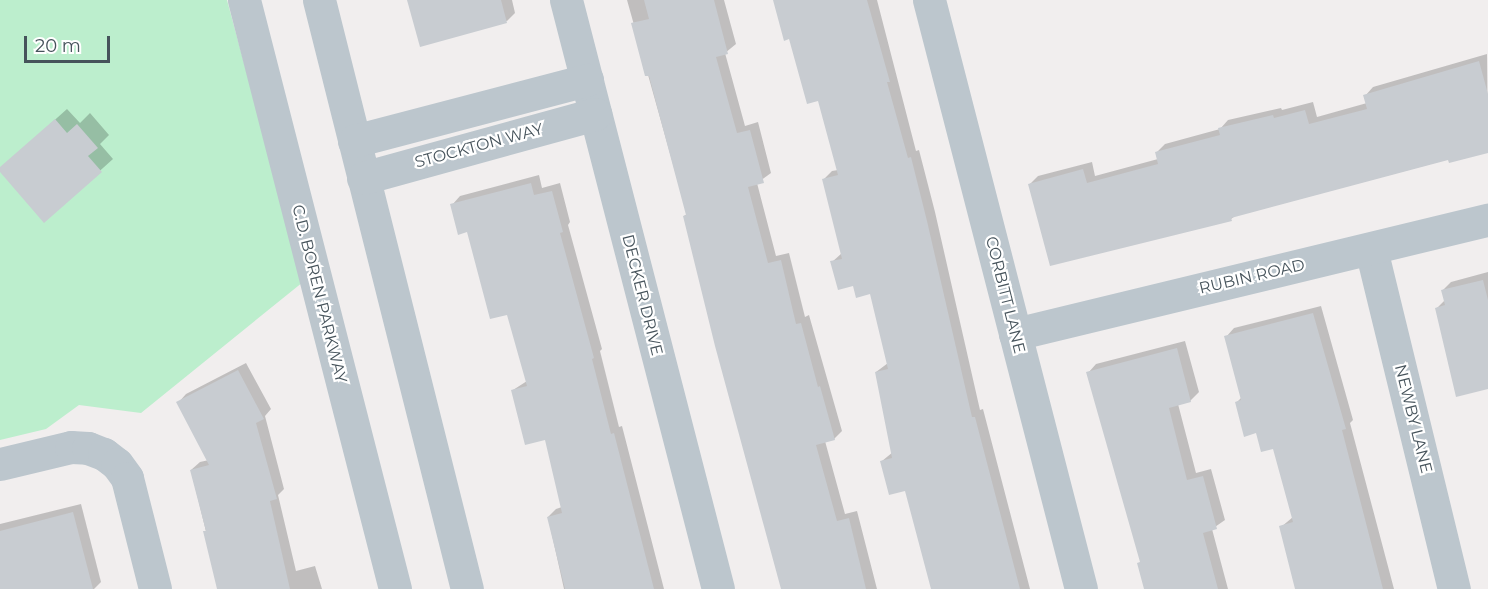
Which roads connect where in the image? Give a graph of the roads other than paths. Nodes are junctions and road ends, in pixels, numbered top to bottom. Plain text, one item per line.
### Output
1 (244, 0) edge
2 (319, 0) edge
3 (566, 0) edge
4 (929, 0) edge
5 (587, 80) junction
6 (595, 114) junction
7 (354, 141) junction
8 (363, 178) junction
9 (1488, 220) edge
10 (1371, 249) junction
11 (1015, 334) junction
12 (0, 464) edge
13 (155, 589) edge
14 (394, 589) edge
15 (467, 589) edge
16 (718, 589) edge
17 (1081, 589) edge
18 (1454, 589) edge

1 - 14 street, C.D. BOREN PARKWAY
2 - 7 street
3 - 5 street, DECKER DRIVE
4 - 11 street, CORBITT LANE
5 - 6 street, DECKER DRIVE
5 - 7 street
6 - 8 street, STOCKTON WAY
6 - 16 street, DECKER DRIVE
7 - 8 street
8 - 15 street
9 - 10 street, RUBIN ROAD
10 - 11 street, RUBIN ROAD
10 - 18 street, NEWBY LANE
11 - 17 street, CORBITT LANE
12 - 13 street

